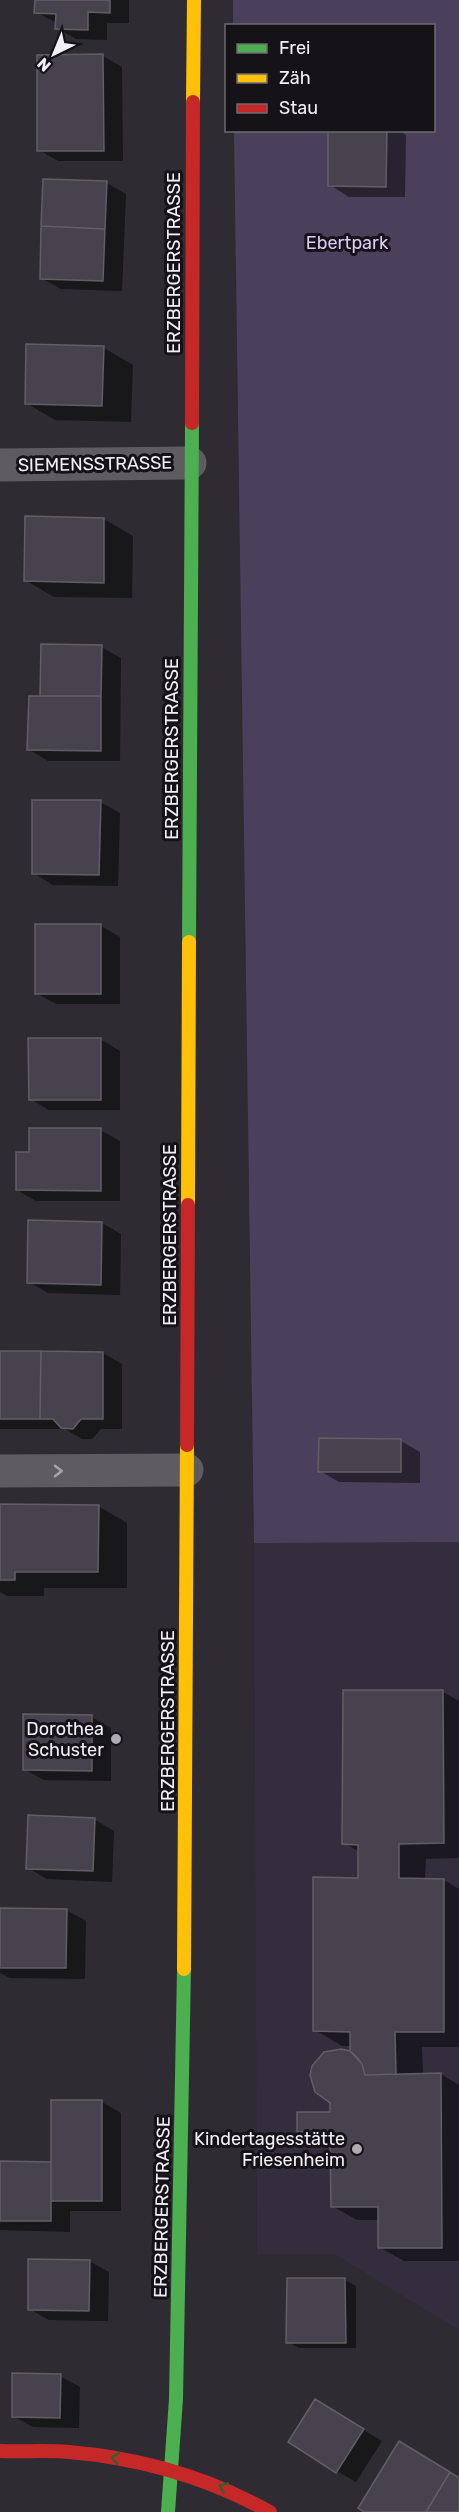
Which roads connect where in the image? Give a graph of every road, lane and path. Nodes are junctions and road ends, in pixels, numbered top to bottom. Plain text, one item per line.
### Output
1 (194, 0) edge
2 (190, 464) junction
3 (0, 465) edge
4 (187, 1470) junction
5 (0, 1471) edge
6 (0, 2451) edge
7 (173, 2470) junction
8 (168, 2512) edge
9 (270, 2512) edge

1 - 2 street, ERZBERGERSTRASSE
2 - 3 street, SIEMENSSTRASSE
2 - 4 street, ERZBERGERSTRASSE
5 -> 4 street
4 - 7 street, ERZBERGERSTRASSE
7 -> 6 street
7 - 8 street, ERZBERGERSTRASSE
9 -> 7 street

